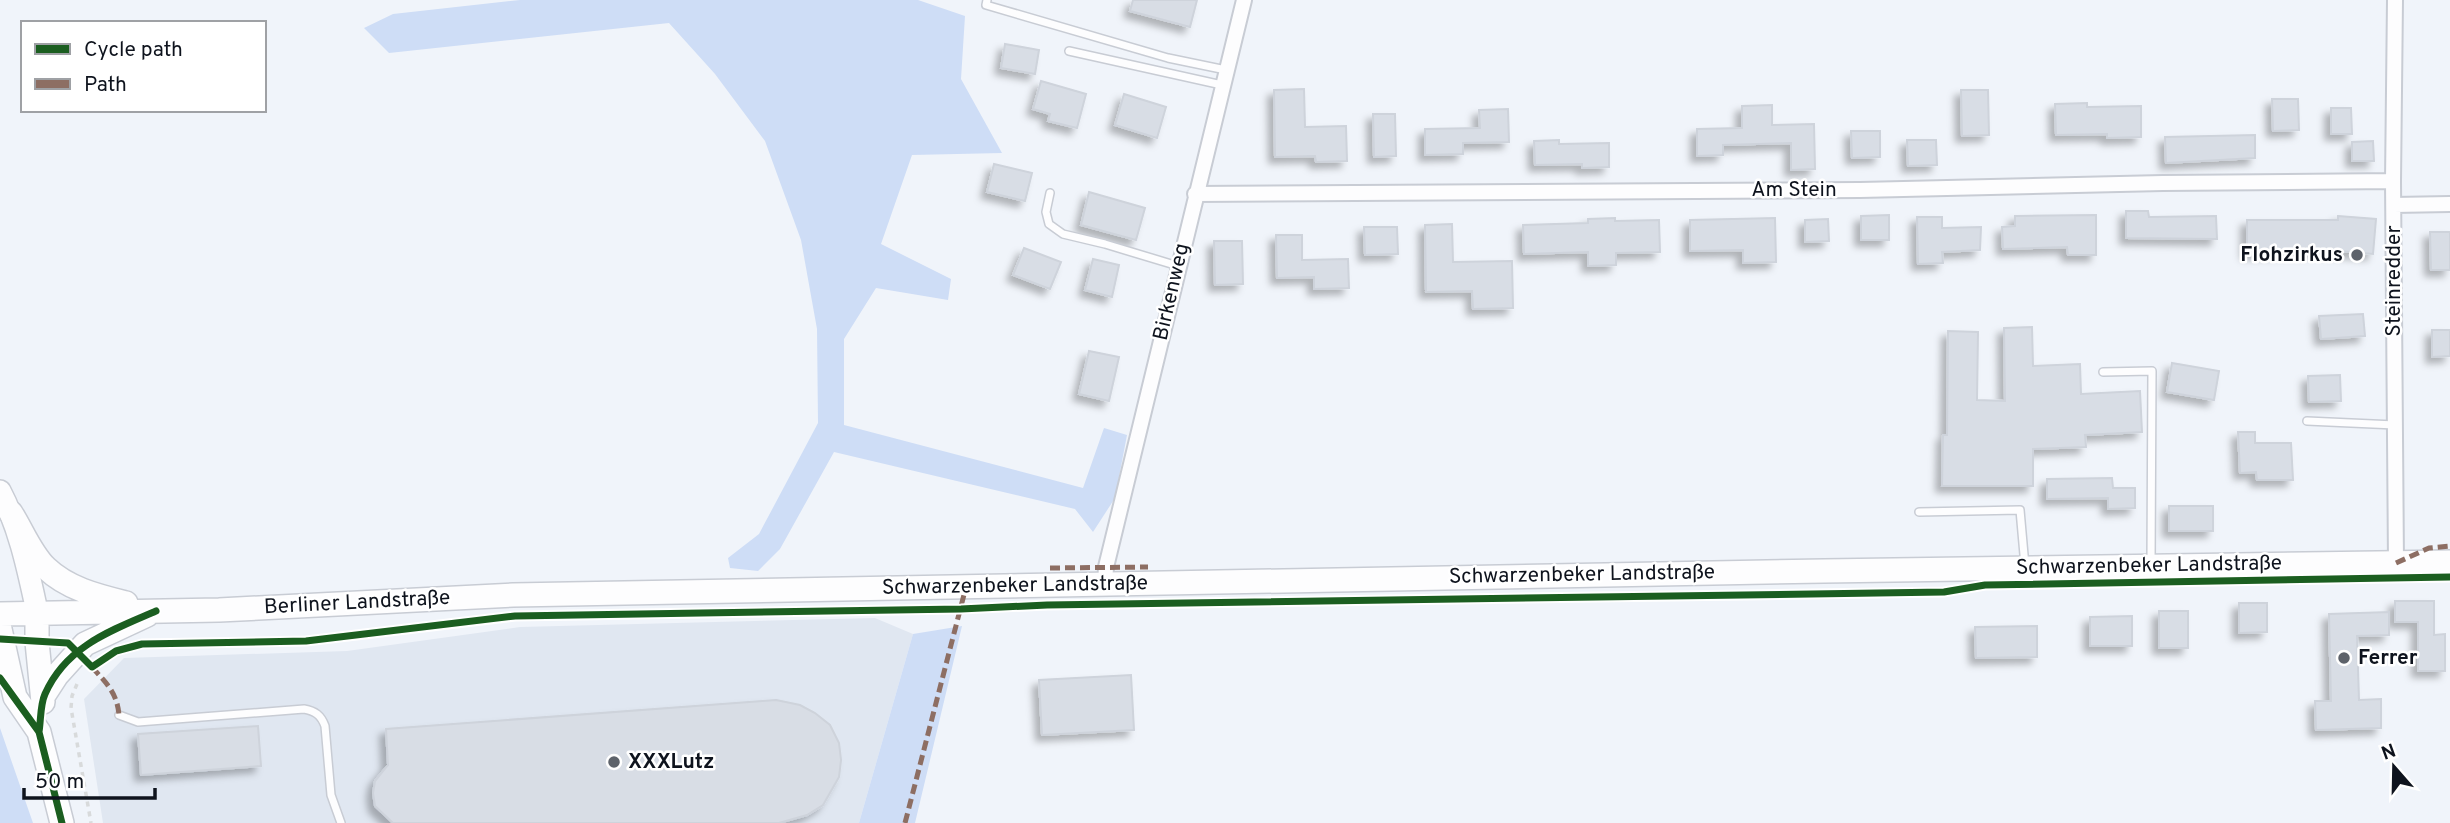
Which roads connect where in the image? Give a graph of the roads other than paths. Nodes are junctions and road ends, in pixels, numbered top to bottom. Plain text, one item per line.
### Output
1 (987, 0) edge
2 (1244, 0) edge
3 (2395, 0) edge
4 (1069, 51) dead end
5 (1226, 70) junction
6 (1222, 85) junction
7 (2393, 181) junction
8 (1050, 193) dead end
9 (1195, 194) junction
10 (2450, 204) edge
11 (2393, 205) junction
12 (1178, 266) junction
13 (2103, 372) dead end
14 (2307, 421) dead end
15 (2395, 425) junction
16 (0, 491) edge
17 (1919, 512) dead end
18 (11, 513) junction
19 (2450, 562) edge
20 (2396, 563) junction
21 (2151, 566) junction
22 (2025, 568) junction
23 (1105, 584) junction
24 (715, 591) joint
25 (37, 611) junction
26 (156, 611) junction
27 (0, 614) edge
28 (0, 629) edge
29 (0, 678) edge
30 (44, 695) junction
31 (15, 697) junction
32 (118, 715) dead end
33 (39, 732) junction
34 (62, 823) edge
35 (341, 823) edge

1 - 5 lane
2 - 5 street, Birkenweg
3 - 7 street, Steinredder
4 - 6 lane
5 - 6 street, Birkenweg
6 - 9 street, Birkenweg
7 - 9 street, Am Stein
7 - 11 street, Steinredder
8 - 12 lane
9 - 12 street, Birkenweg
10 - 11 street
11 - 15 street, Steinredder
12 - 23 street, Birkenweg
13 - 21 lane
14 - 15 lane
15 - 20 street, Steinredder
16 - 18 main road
17 - 22 lane
18 - 25 main road
18 - 26 main road
19 - 20 main road, Schwarzenbeker Landstraße
20 - 21 main road, Schwarzenbeker Landstraße
21 - 22 main road, Schwarzenbeker Landstraße
22 - 23 main road, Schwarzenbeker Landstraße
23 - 24 main road, Schwarzenbeker Landstraße
24 - 26 main road, Berliner Landstraße
25 - 26 main road, Berliner Landstraße
25 - 27 main road, Berliner Landstraße
25 - 30 main road
26 - 30 main road
28 - 31 main road
29 - 31 main road
30 - 33 main road
31 - 33 main road
32 - 35 lane
33 - 34 main road

